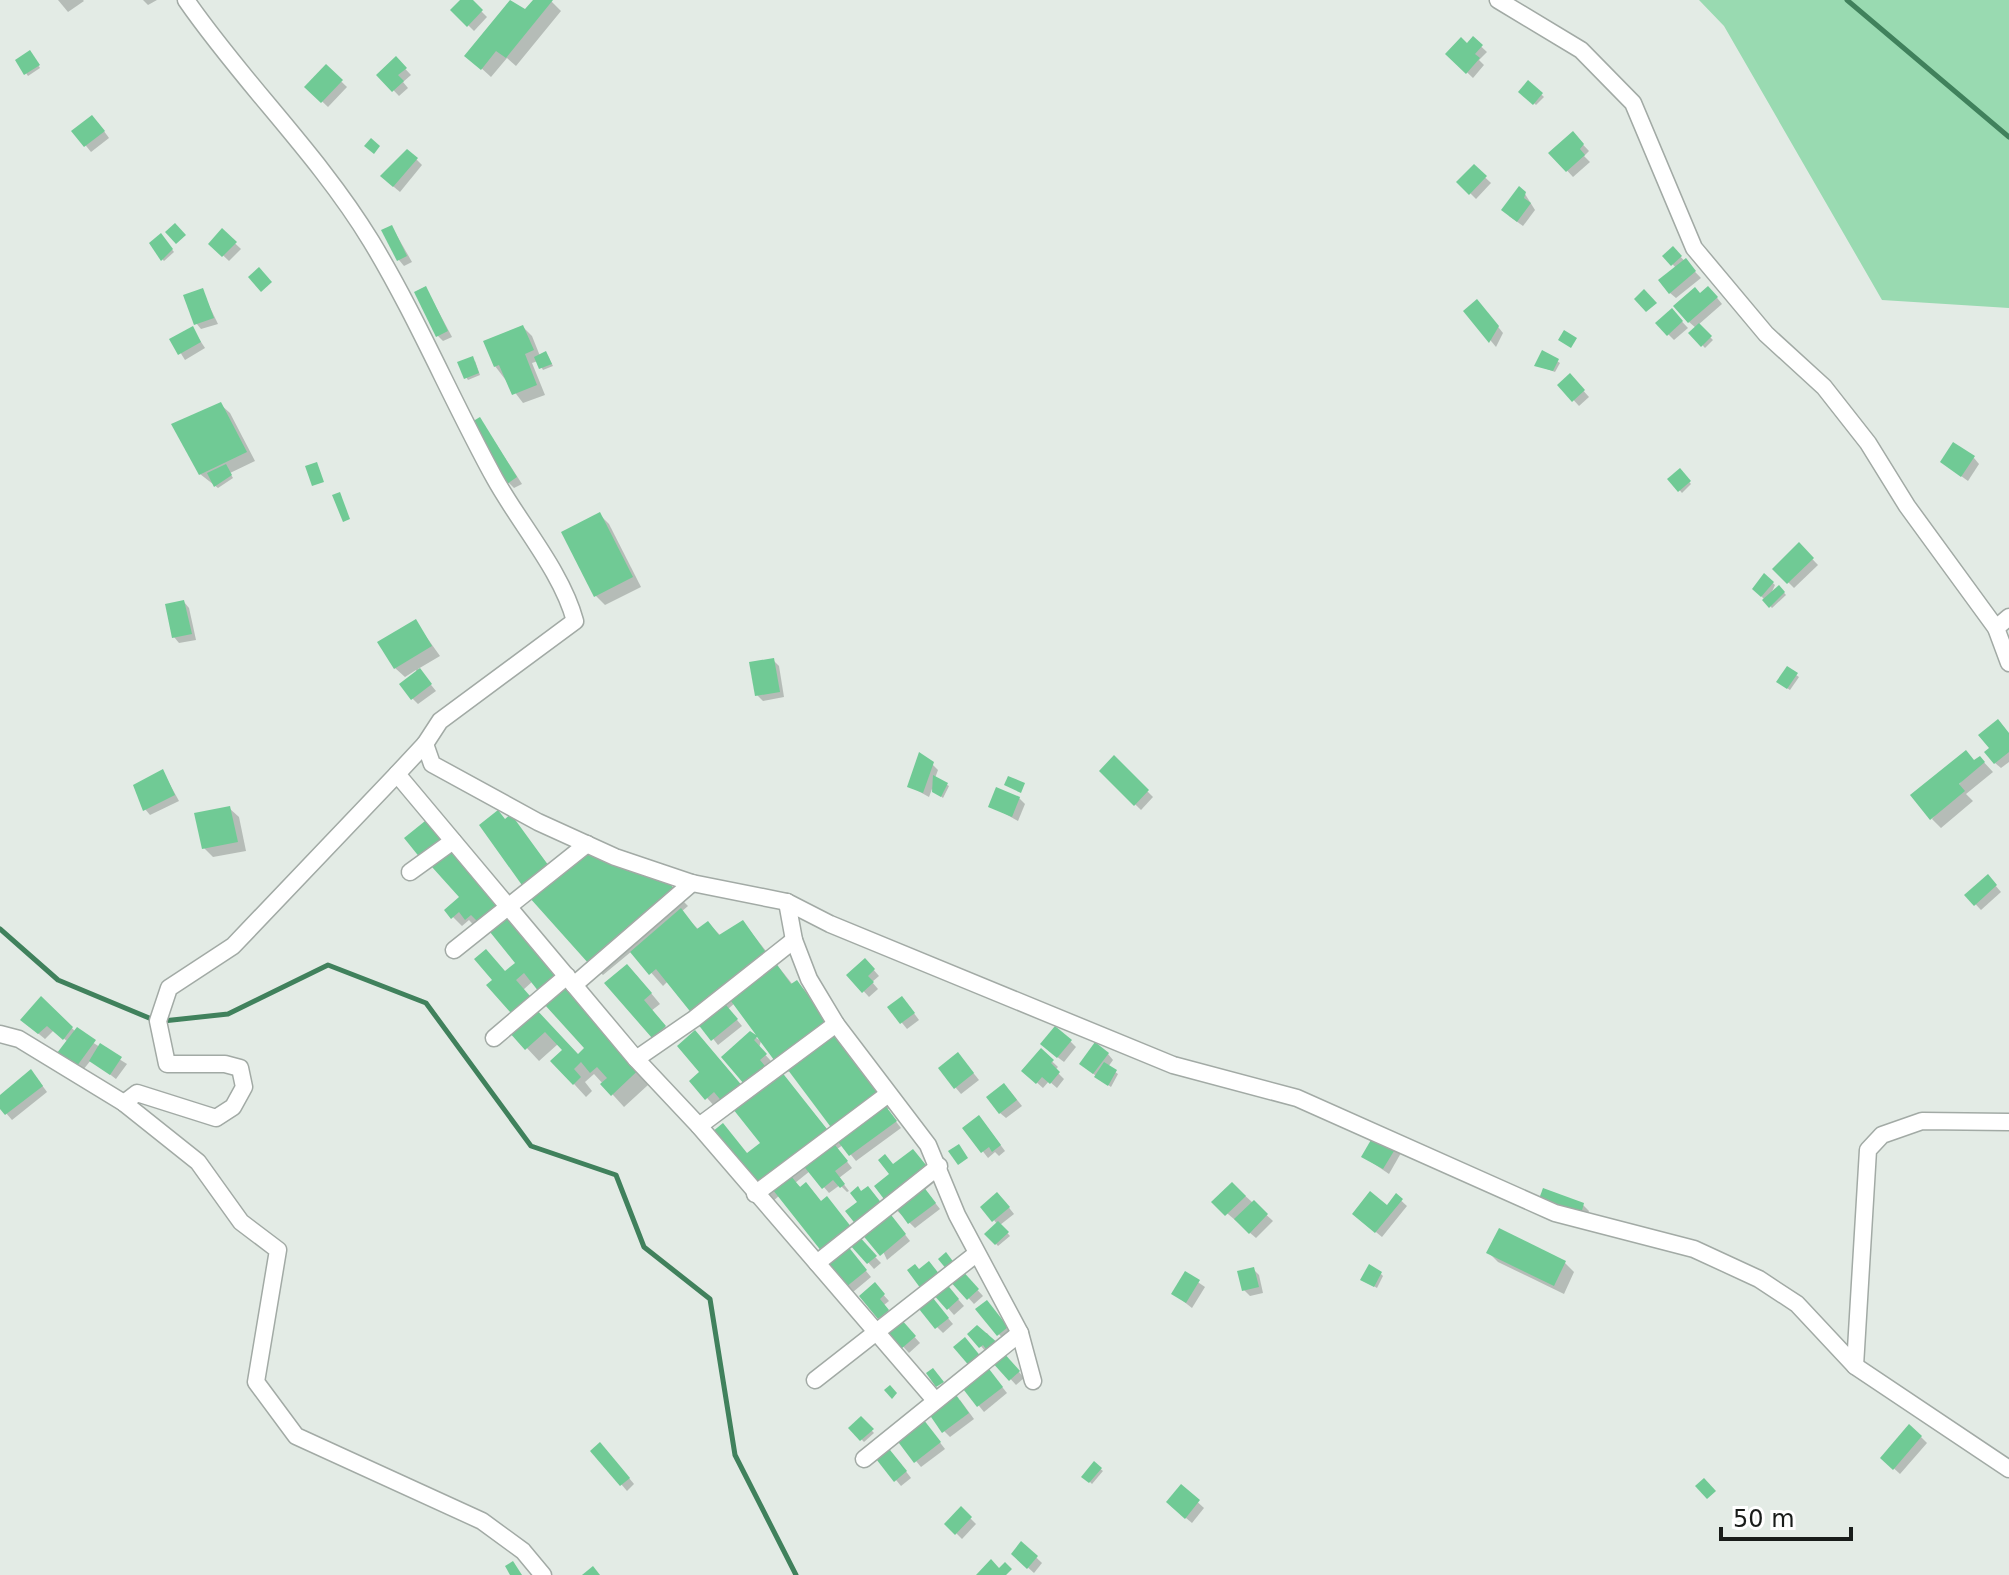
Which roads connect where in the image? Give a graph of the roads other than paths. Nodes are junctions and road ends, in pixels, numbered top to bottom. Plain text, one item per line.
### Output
1 (186, 0) edge
2 (1498, 0) edge
3 (2002, 623) edge
4 (2009, 663) edge
5 (425, 744) junction
6 (397, 774) junction
7 (453, 841) junction
8 (587, 844) junction
9 (410, 872) dead end
10 (692, 883) junction
11 (787, 902) junction
12 (509, 908) junction
13 (794, 940) junction
14 (454, 950) dead end
15 (570, 980) junction
16 (836, 1024) junction
17 (0, 1034) edge
18 (494, 1038) dead end
19 (636, 1059) junction
20 (887, 1095) junction
21 (124, 1103) junction
22 (2009, 1122) edge
23 (699, 1126) junction
24 (939, 1166) junction
25 (755, 1194) junction
26 (976, 1254) junction
27 (817, 1263) junction
28 (877, 1330) junction
29 (1020, 1333) junction
30 (1855, 1366) junction
31 (815, 1380) dead end
32 (1033, 1381) dead end
33 (934, 1399) junction
34 (864, 1459) dead end
35 (2009, 1469) edge
36 (543, 1575) edge

1 - 5 street
2 - 3 street
3 - 4 street
5 - 6 street
5 - 8 street
6 - 7 street
6 - 21 street
7 - 9 street
7 - 12 street
8 - 10 street
8 - 12 street
10 - 11 street
10 - 15 street
11 - 13 street
11 - 30 street
12 - 14 street
12 - 15 street
13 - 16 street
13 - 19 street
15 - 18 street
15 - 19 street
16 - 20 street
16 - 23 street
17 - 21 street
19 - 23 street
20 - 24 street
20 - 25 street
21 - 36 street
22 - 30 street
23 - 25 street
24 - 26 street
24 - 27 street
25 - 27 street
26 - 28 street
26 - 29 street
27 - 28 street
28 - 31 street
28 - 33 street
29 - 32 street
29 - 33 street
30 - 35 street
33 - 34 street

